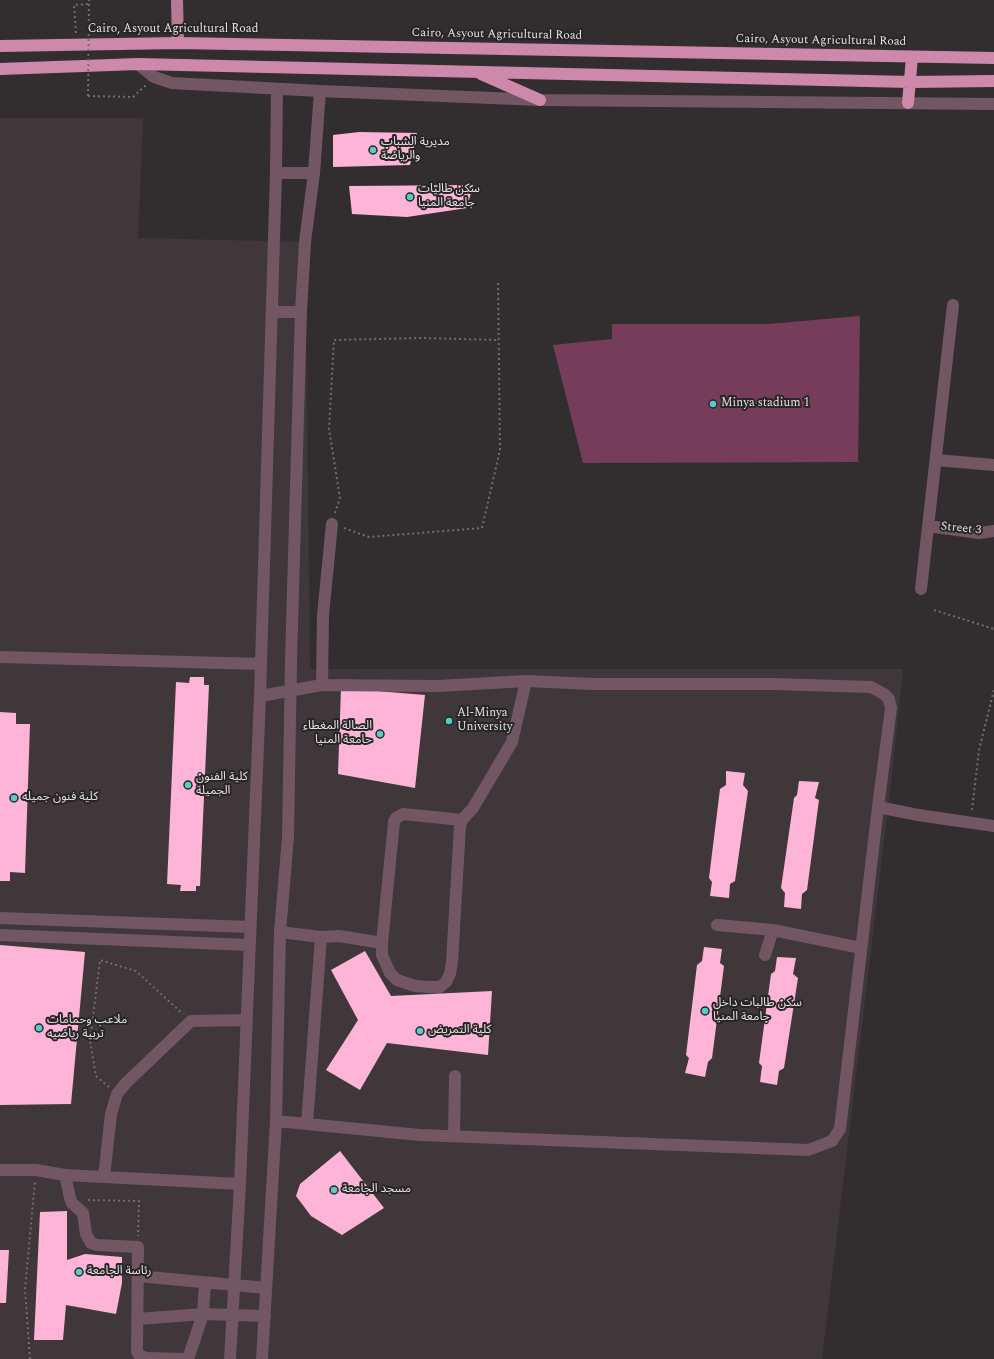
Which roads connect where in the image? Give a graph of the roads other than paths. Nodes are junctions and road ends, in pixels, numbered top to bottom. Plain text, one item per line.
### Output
1 (177, 0) edge
2 (178, 43) junction
3 (0, 46) edge
4 (912, 57) junction
5 (994, 58) edge
6 (138, 64) junction
7 (0, 69) edge
8 (474, 71) junction
9 (994, 81) edge
10 (910, 82) junction
11 (277, 89) junction
12 (320, 91) junction
13 (540, 100) junction
14 (908, 103) junction
15 (994, 104) edge
16 (276, 173) junction
17 (314, 173) junction
18 (954, 305) dead end
19 (272, 312) junction
20 (301, 312) junction
21 (936, 460) junction
22 (994, 465) edge
23 (332, 524) road end
24 (928, 526) junction
25 (994, 531) edge
26 (979, 533) junction
27 (994, 541) edge
28 (921, 589) dead end
29 (0, 657) edge
30 (261, 664) junction
31 (526, 681) junction
32 (322, 686) junction
33 (290, 690) junction
34 (260, 696) junction
35 (878, 807) junction
36 (462, 820) junction
37 (994, 826) edge
38 (0, 918) edge
39 (102, 922) junction
40 (717, 925) dead end
41 (250, 927) junction
42 (773, 930) junction
43 (280, 932) junction
44 (0, 935) edge
45 (321, 937) junction
46 (101, 939) junction
47 (382, 942) junction
48 (249, 945) junction
49 (861, 948) junction
50 (766, 955) dead end
51 (247, 1020) junction
52 (455, 1076) dead end
53 (276, 1121) junction
54 (307, 1124) junction
55 (454, 1136) junction
56 (0, 1170) edge
57 (65, 1175) junction
58 (104, 1177) junction
59 (240, 1184) junction
60 (138, 1276) junction
61 (205, 1283) junction
62 (234, 1286) junction
63 (266, 1288) junction
64 (203, 1314) junction
65 (232, 1314) junction
66 (265, 1316) junction
67 (138, 1319) junction
68 (230, 1359) edge
69 (262, 1359) edge

1 - 2 main road
2 - 3 highway, Cairo, Asyout Agricultural Road
2 - 4 highway, Cairo, Asyout Agricultural Road
4 - 5 highway, Cairo, Asyout Agricultural Road
4 - 10 highway
6 - 7 highway
6 - 8 highway
6 - 11 street
8 - 10 highway
8 - 13 highway
9 - 10 highway
10 - 14 highway
11 - 12 street
11 - 16 street
12 - 13 street
12 - 17 street
13 - 14 street
14 - 15 street
16 - 17 street
16 - 19 street
17 - 20 street
18 - 21 street
19 - 20 street
19 - 30 street
20 - 33 street
21 - 22 street
21 - 24 street
23 - 32 street
24 - 26 street, Street 3
24 - 28 street
25 - 26 street, Street 3
26 - 27 street
29 - 30 street
30 - 34 street
31 - 32 street
31 - 35 street
31 - 36 street
32 - 33 street
33 - 34 street
33 - 43 street
34 - 41 street
35 - 37 street
35 - 49 street
36 - 47 street
36 - 47 street
38 - 39 street
39 - 41 street
39 - 46 street
40 - 42 street
41 - 48 street
42 - 49 street
42 - 50 street
43 - 45 street
43 - 53 street
44 - 46 street
45 - 47 street
45 - 54 street
46 - 48 street
48 - 51 street
49 - 55 street
51 - 58 street
51 - 59 street
52 - 55 street
53 - 54 street
53 - 63 street
54 - 55 street
56 - 57 street
57 - 58 street
57 - 60 street
58 - 59 street
59 - 62 street
60 - 61 street
60 - 67 street
61 - 62 street
61 - 64 street
62 - 63 street
62 - 65 street
63 - 66 street
64 - 65 street
64 - 67 street
64 - 67 street
65 - 66 street
65 - 68 street
66 - 69 street

